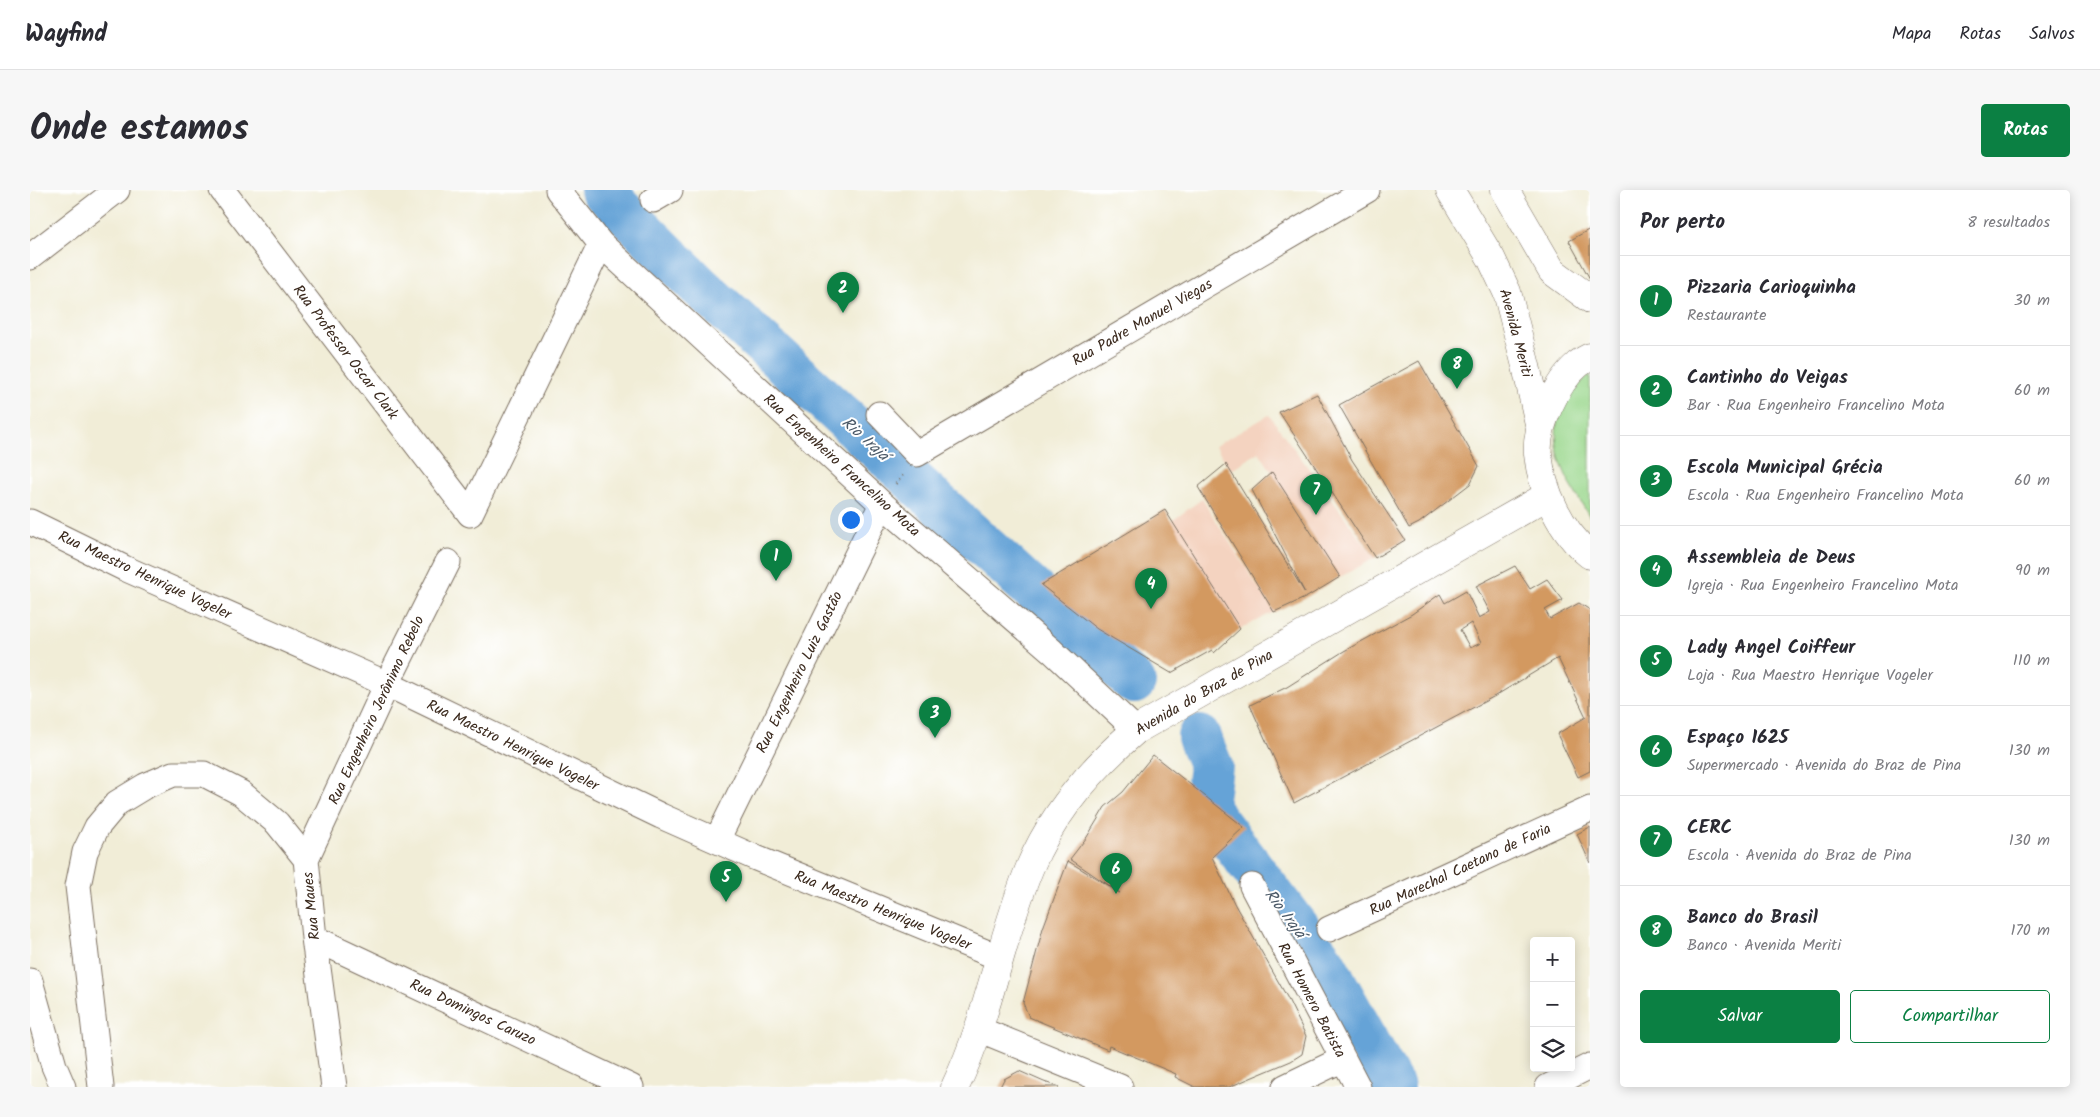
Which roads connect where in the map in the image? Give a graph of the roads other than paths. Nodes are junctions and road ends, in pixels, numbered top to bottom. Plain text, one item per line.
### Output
1 (117, 190) edge
2 (222, 190) edge
3 (558, 190) edge
4 (1367, 190) edge
5 (1450, 190) edge
6 (1504, 190) edge
7 (601, 244) junction
8 (30, 257) edge
9 (1590, 299) edge
10 (1590, 357) edge
11 (879, 414) dead end
12 (1540, 428) junction
13 (888, 495) junction
14 (1547, 496) junction
15 (30, 501) edge
16 (35, 524) edge
17 (1590, 555) edge
18 (448, 562) dead end
19 (387, 684) junction
20 (1136, 730) junction
21 (1590, 809) edge
22 (717, 840) junction
23 (306, 859) junction
24 (1252, 886) dead end
25 (1329, 929) dead end
26 (314, 938) junction
27 (1000, 958) junction
28 (30, 981) edge
29 (978, 1029) junction
30 (1343, 1059) junction
31 (1590, 1066) edge
32 (63, 1087) edge
33 (101, 1087) edge
34 (334, 1087) edge
35 (631, 1087) edge
36 (955, 1087) edge
37 (1120, 1087) edge
38 (1284, 1087) edge
39 (1358, 1087) edge
40 (1548, 1087) edge

1 - 8 street
2 - 7 street, Rua Professor Oscar Clark
3 - 7 street, Rua Engenheiro Francelino Mota
4 - 11 street, Rua Padre Manuel Viegas
5 - 12 street, Avenida Meriti
6 - 9 street
7 - 13 street, Rua Engenheiro Francelino Mota
10 - 12 street
12 - 14 street
13 - 20 street, Rua Engenheiro Francelino Mota
13 - 22 street, Rua Engenheiro Luiz Gastão
14 - 17 street
14 - 20 street, Avenida do Braz de Pina
15 - 16 street
16 - 19 street, Rua Maestro Henrique Vogeler
18 - 19 street, Rua Engenheiro Jerônimo Rebelo
19 - 22 street, Rua Maestro Henrique Vogeler
19 - 23 street, Rua Engenheiro Jerônimo Rebelo
20 - 27 street, Avenida do Braz de Pina
21 - 25 street, Rua Marechal Caetano de Faria
22 - 27 street, Rua Maestro Henrique Vogeler
23 - 26 street, Rua Maues
23 - 33 street, Rua Maues
24 - 30 street, Rua Homero Batista
26 - 34 street, Rua Maues
26 - 35 street, Rua Domingos Caruzo
27 - 29 street, Avenida do Braz de Pina
28 - 32 street
29 - 36 street, Avenida do Braz de Pina
29 - 37 street
30 - 38 street
30 - 39 street, Rua Homero Batista
31 - 40 street

